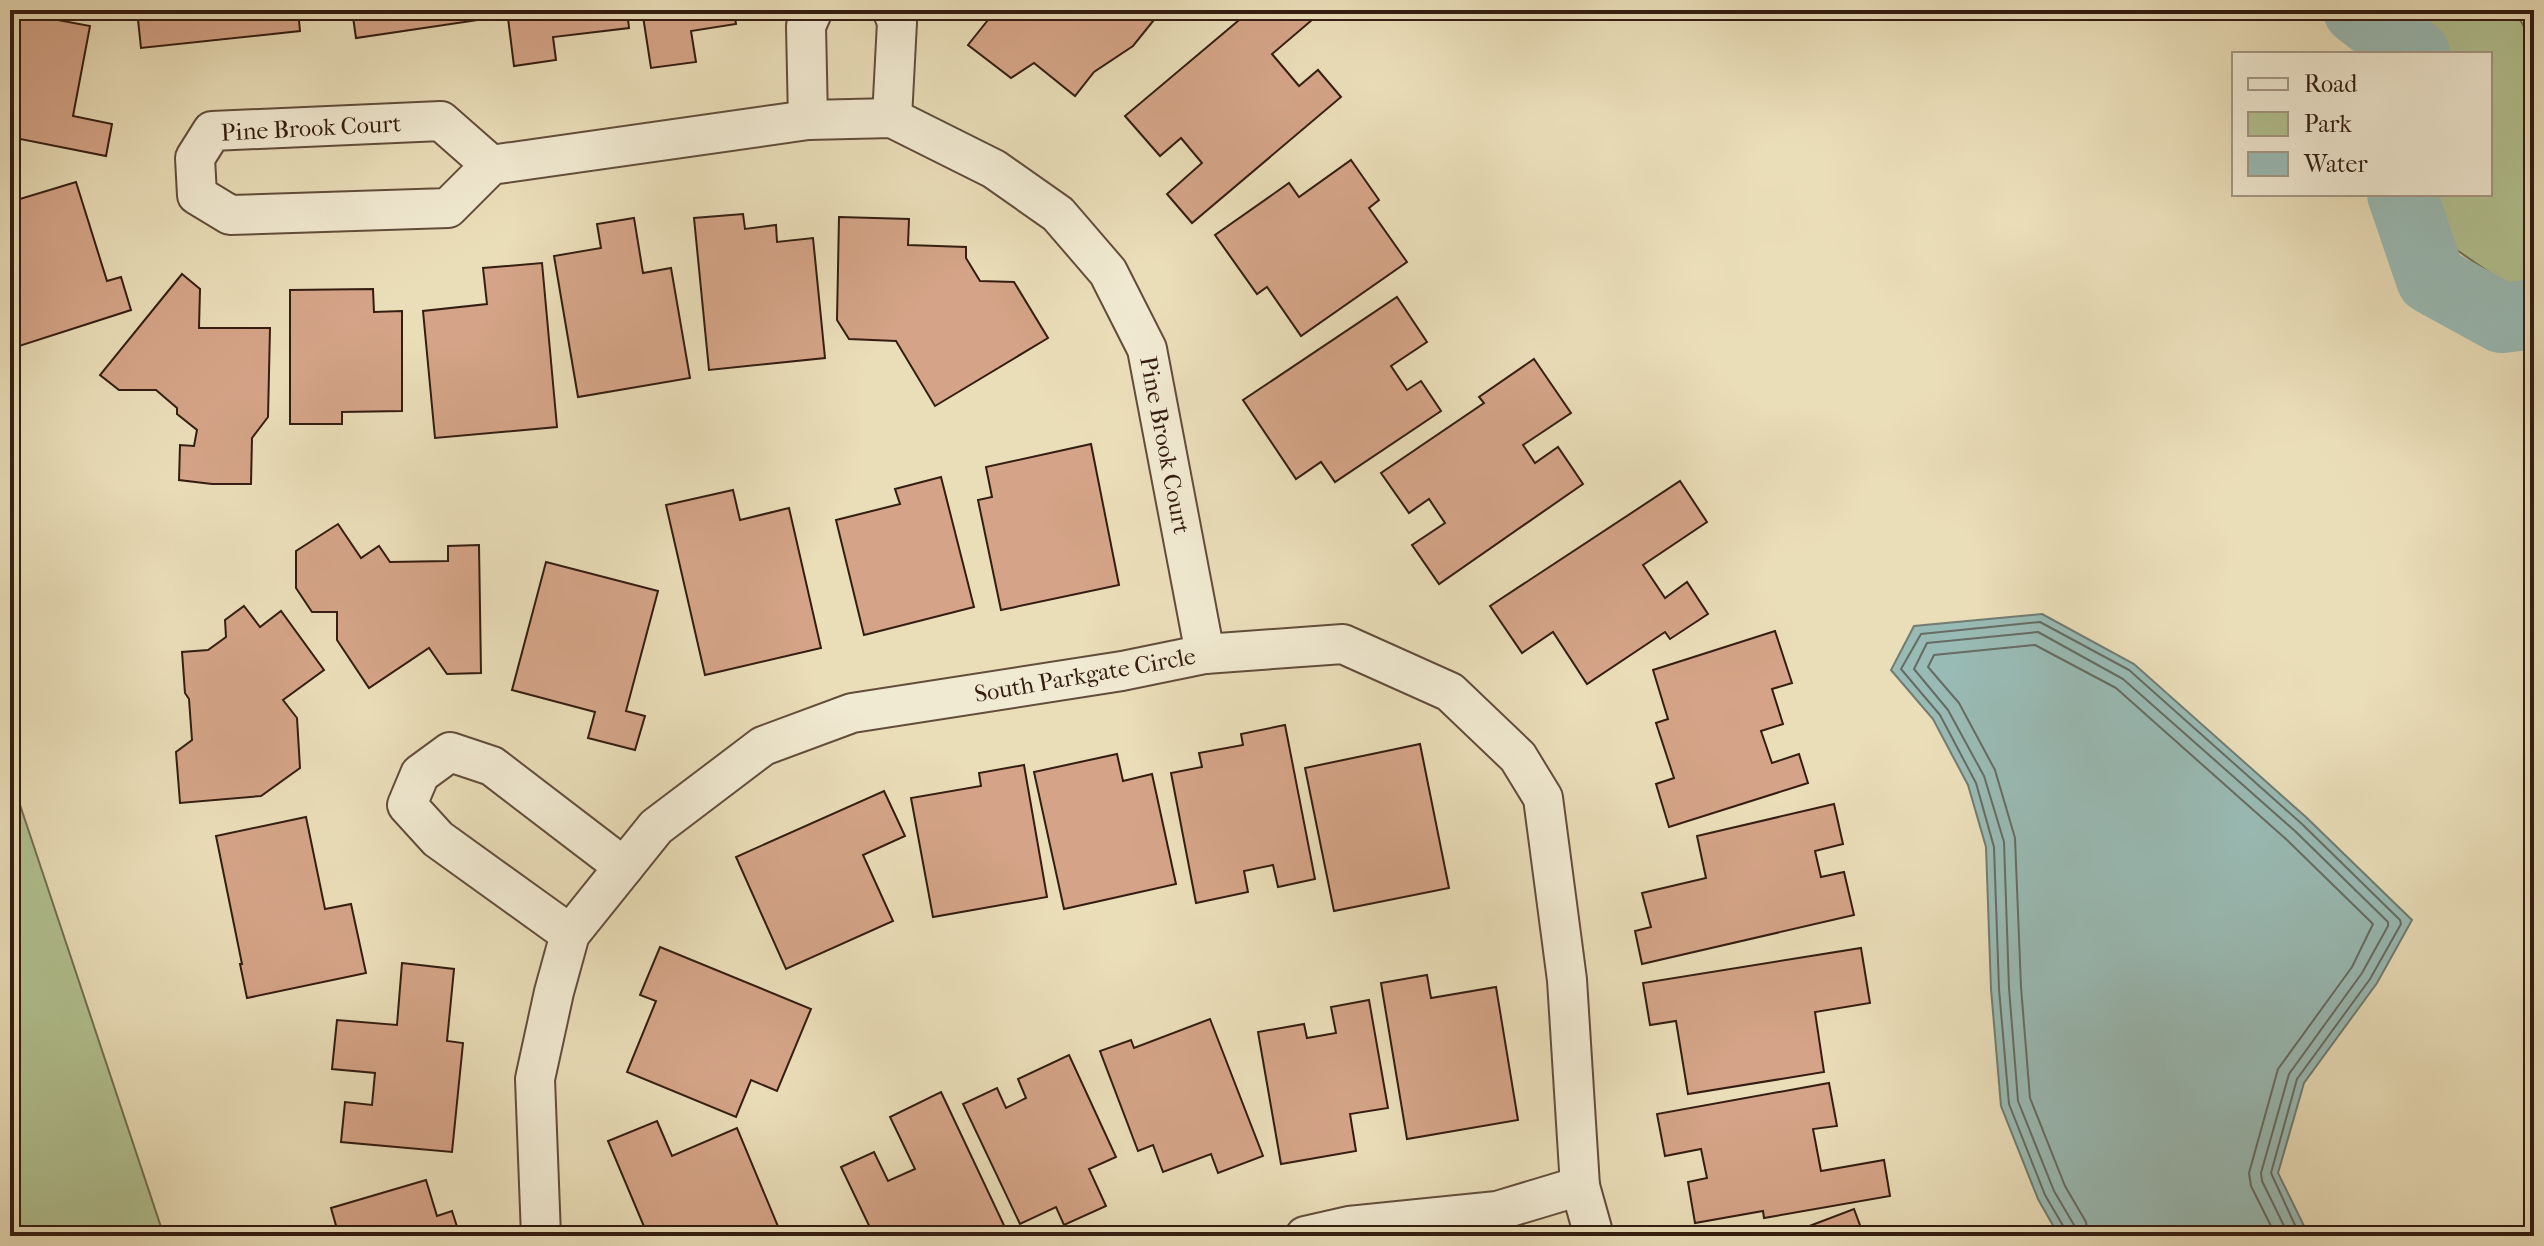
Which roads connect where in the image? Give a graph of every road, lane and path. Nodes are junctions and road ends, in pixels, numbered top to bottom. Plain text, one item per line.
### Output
1 (813, 10) edge
2 (892, 10) edge
3 (892, 118) junction
4 (808, 120) junction
5 (491, 165) junction
6 (1205, 654) junction
7 (624, 867) junction
8 (570, 934) junction
9 (1580, 1186) junction
10 (1500, 1223) edge
11 (541, 1236) edge
12 (1305, 1236) edge
13 (1594, 1236) edge

1 - 4 street
2 - 3 street
3 - 4 street, Pine Brook Court
3 - 6 street, Pine Brook Court
4 - 5 street, Pine Brook Court
5 - 5 street, Pine Brook Court
6 - 7 street, South Parkgate Circle
6 - 9 street, South Parkgate Circle
7 - 8 street, South Parkgate Circle
7 - 8 street
8 - 11 street, South Parkgate Circle
9 - 10 street
9 - 13 street, South Parkgate Circle
10 - 12 street

